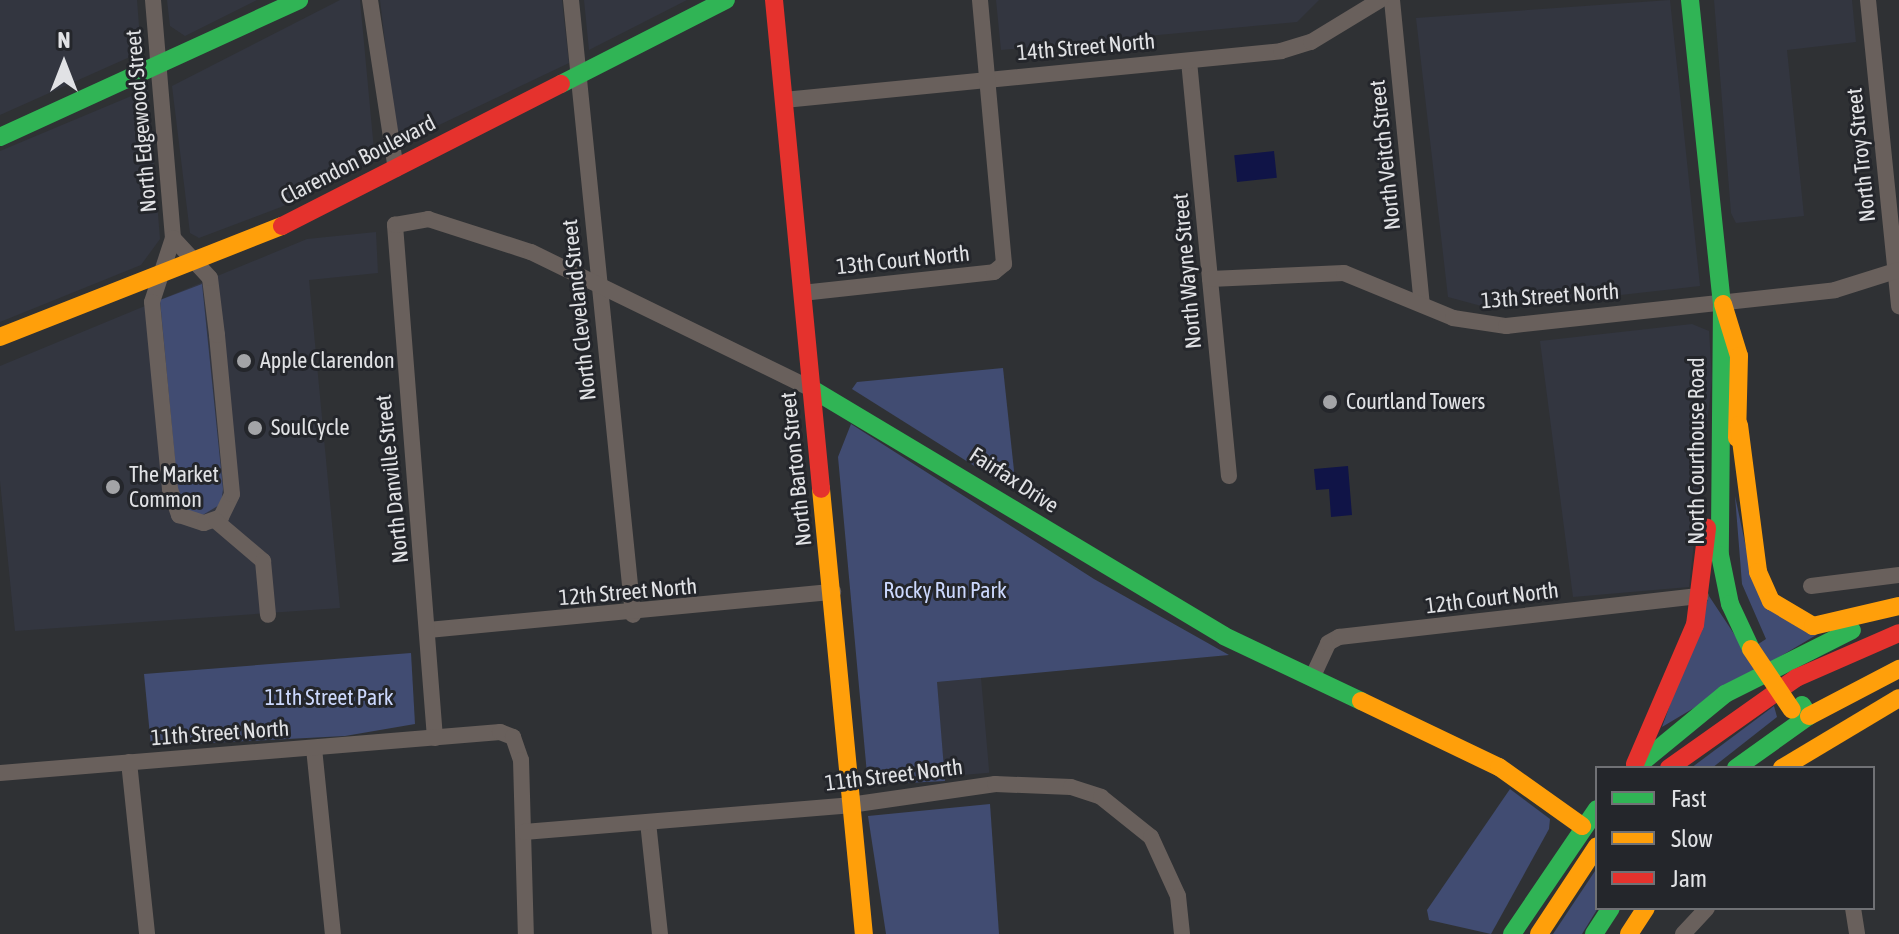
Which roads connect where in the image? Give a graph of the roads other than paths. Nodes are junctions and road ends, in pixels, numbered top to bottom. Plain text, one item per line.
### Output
1 (153, 0) edge
2 (299, 0) edge
3 (370, 0) edge
4 (571, 0) edge
5 (726, 0) edge
6 (774, 0) edge
7 (980, 0) edge
8 (1380, 0) edge
9 (1392, 0) edge
10 (1690, 0) edge
11 (1868, 0) edge
12 (1189, 61) junction
13 (159, 69) junction
14 (579, 75) junction
15 (986, 79) junction
16 (784, 100) junction
17 (0, 137) edge
18 (396, 169) junction
19 (401, 220) joint
20 (173, 238) junction
21 (195, 260) junction
22 (1897, 270) edge
23 (161, 274) junction
24 (1210, 279) junction
25 (599, 283) junction
26 (802, 293) junction
27 (1722, 303) junction
28 (1422, 305) junction
29 (1899, 306) edge
30 (0, 337) edge
31 (812, 389) junction
32 (1732, 404) junction
33 (1739, 425) junction
34 (1721, 436) junction
35 (1229, 476) dead end
36 (216, 521) junction
37 (1899, 575) edge
38 (1811, 586) dead end
39 (833, 592) junction
40 (1701, 596) junction
41 (1899, 606) edge
42 (1899, 613) edge
43 (268, 615) dead end
44 (633, 615) junction
45 (428, 630) junction
46 (1899, 633) edge
47 (1756, 646) junction
48 (1899, 669) edge
49 (1312, 678) junction
50 (1899, 698) edge
51 (1800, 713) junction
52 (435, 738) junction
53 (314, 748) junction
54 (129, 762) junction
55 (1635, 766) edge
56 (1636, 766) edge
57 (1672, 766) edge
58 (1738, 766) edge
59 (1785, 766) edge
60 (0, 773) edge
61 (850, 805) junction
62 (1595, 811) edge
63 (648, 822) junction
64 (1582, 826) junction
65 (524, 832) junction
66 (1595, 849) edge
67 (1610, 910) edge
68 (1645, 910) edge
69 (1705, 910) edge
70 (1853, 910) edge
71 (147, 934) edge
72 (333, 934) edge
73 (526, 934) edge
74 (660, 934) edge
75 (864, 934) edge
76 (1182, 934) edge
77 (1512, 934) edge
78 (1539, 934) edge
79 (1594, 934) edge
80 (1629, 934) edge
81 (1683, 934) edge
82 (1857, 934) edge

1 - 13 street, North Edgewood Street
2 - 13 main road
3 - 18 street
4 - 14 street, North Cleveland Street
5 - 14 main road, Clarendon Boulevard
6 - 16 main road, North Barton Street
7 - 15 street
8 - 12 street, 14th Street North
9 - 28 street, North Veitch Street
10 - 27 main road, North Courthouse Road
11 - 22 street, North Troy Street
12 - 15 street, 14th Street North
12 - 24 street, North Wayne Street
13 - 17 main road
13 - 20 street, North Edgewood Street
14 - 18 main road, Clarendon Boulevard
14 - 25 street, North Cleveland Street
15 - 16 street, 14th Street North
15 - 26 street, 13th Court North
16 - 26 main road, North Barton Street
18 - 21 main road, Clarendon Boulevard
19 - 25 street, Fairfax Drive
19 - 45 street, North Danville Street
20 - 21 street, North Edgewood Street
20 - 23 street, North Edgewood Street
21 - 23 main road, Clarendon Boulevard
21 - 36 street, North Edgewood Street
22 - 27 street, 13th Street North
22 - 29 street, North Troy Street
23 - 30 main road, Clarendon Boulevard
23 - 36 street, North Edgewood Street
24 - 28 street, 13th Street North
24 - 35 street, North Wayne Street
25 - 31 street, Fairfax Drive
25 - 44 street, North Cleveland Street
26 - 31 main road, North Barton Street
27 - 28 street, 13th Street North
27 - 32 main road, North Courthouse Road
31 - 39 main road, North Barton Street
31 - 49 main road, Fairfax Drive
32 - 33 main road, North Courthouse Road
32 - 34 main road, North Courthouse Road
33 - 41 main road
33 - 47 main road, North Courthouse Road
34 - 40 main road
34 - 47 main road, North Courthouse Road
36 - 43 street
37 - 38 street
39 - 44 street, 12th Street North
39 - 61 main road, North Barton Street
40 - 49 street, 12th Court North
40 - 55 main road
42 - 56 main road
44 - 45 street, 12th Street North
45 - 52 street, North Danville Street
46 - 57 main road
47 - 51 main road, North Courthouse Road, bridge
48 - 51 main road
49 - 64 main road, Fairfax Drive
50 - 59 main road
51 - 58 main road
52 - 53 street, 11th Street North
52 - 65 street, 11th Street North
53 - 54 street, 11th Street North
53 - 72 street
54 - 60 street, 11th Street North
54 - 71 street
61 - 63 street, 11th Street North
61 - 75 main road, North Barton Street
61 - 76 street, 11th Street North
62 - 64 main road
63 - 65 street, 11th Street North
63 - 74 street
64 - 77 main road
65 - 73 street
66 - 78 main road
67 - 79 main road
68 - 80 main road
69 - 81 street
70 - 82 street

